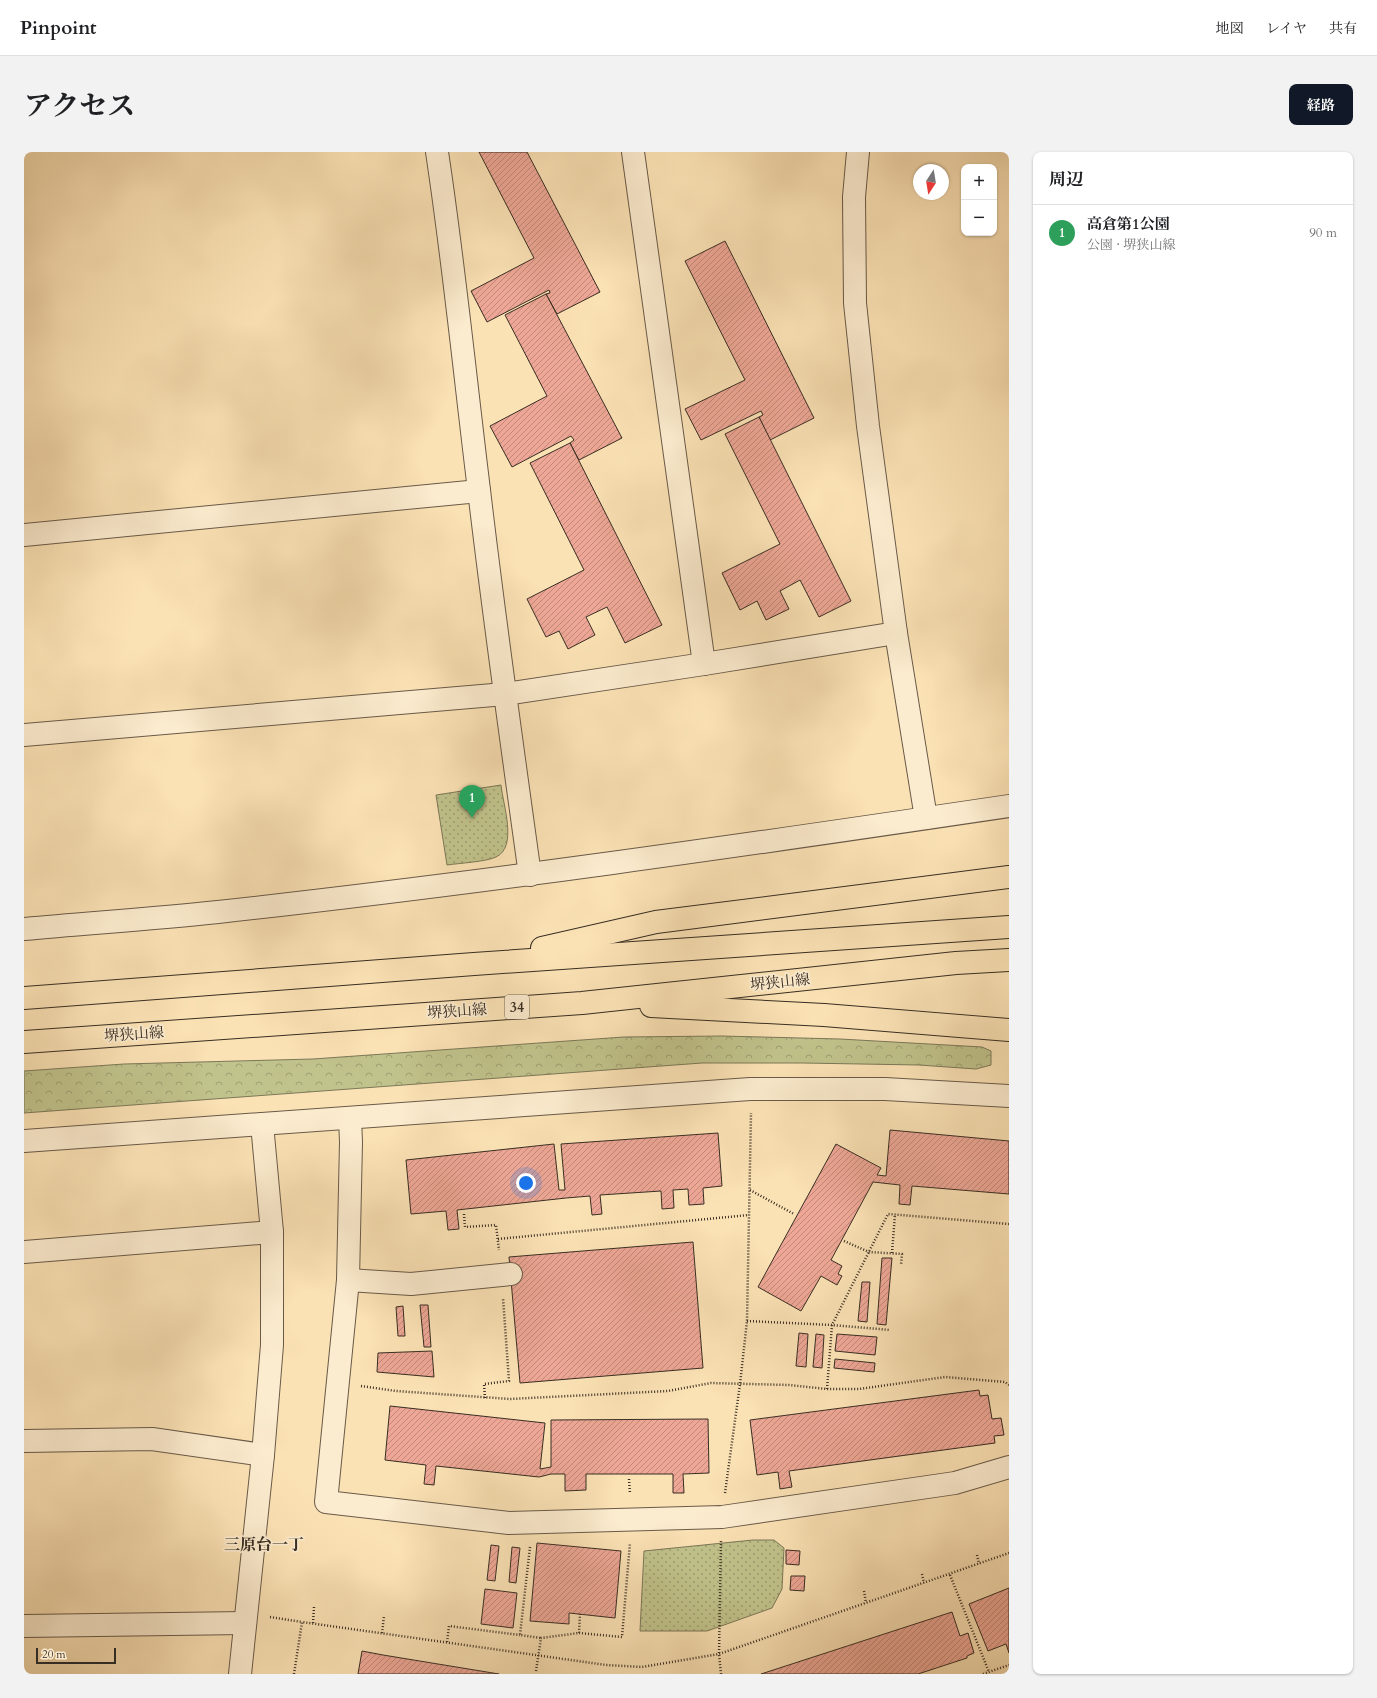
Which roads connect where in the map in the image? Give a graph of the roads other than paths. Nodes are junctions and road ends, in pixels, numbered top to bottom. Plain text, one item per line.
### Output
1 (438, 152) edge
2 (633, 152) edge
3 (858, 152) edge
4 (479, 491) junction
5 (24, 535) edge
6 (896, 633) junction
7 (704, 664) junction
8 (505, 694) junction
9 (24, 735) edge
10 (1009, 806) edge
11 (926, 818) junction
12 (530, 874) junction
13 (1009, 876) edge
14 (1009, 927) edge
15 (24, 929) edge
16 (1009, 960) edge
17 (474, 964) junction
18 (24, 998) edge
19 (582, 1003) junction
20 (1009, 1030) edge
21 (24, 1042) edge
22 (1009, 1096) edge
23 (350, 1118) junction
24 (262, 1124) junction
25 (24, 1141) edge
26 (272, 1232) junction
27 (24, 1252) edge
28 (506, 1275) road end
29 (348, 1280) junction
30 (24, 1441) edge
31 (263, 1455) junction
32 (1009, 1467) edge
33 (245, 1623) junction
34 (24, 1626) edge
35 (240, 1674) edge

1 - 4 street
2 - 7 street
3 - 6 street
4 - 5 street
4 - 8 street
6 - 7 street
6 - 11 street
7 - 8 street
8 - 9 street
8 - 12 street
10 - 11 street
11 - 12 street
12 - 15 street
13 - 17 main road
14 - 17 main road
16 - 19 main road, 堺狭山線 / 34
17 - 18 main road
19 - 20 main road
19 - 21 main road, 堺狭山線 / 34
22 - 23 street
23 - 24 street
23 - 29 street
24 - 25 street
24 - 26 street
26 - 27 street
26 - 31 street
28 - 29 street
29 - 32 street
30 - 31 street
31 - 33 street
33 - 34 street
33 - 35 street

